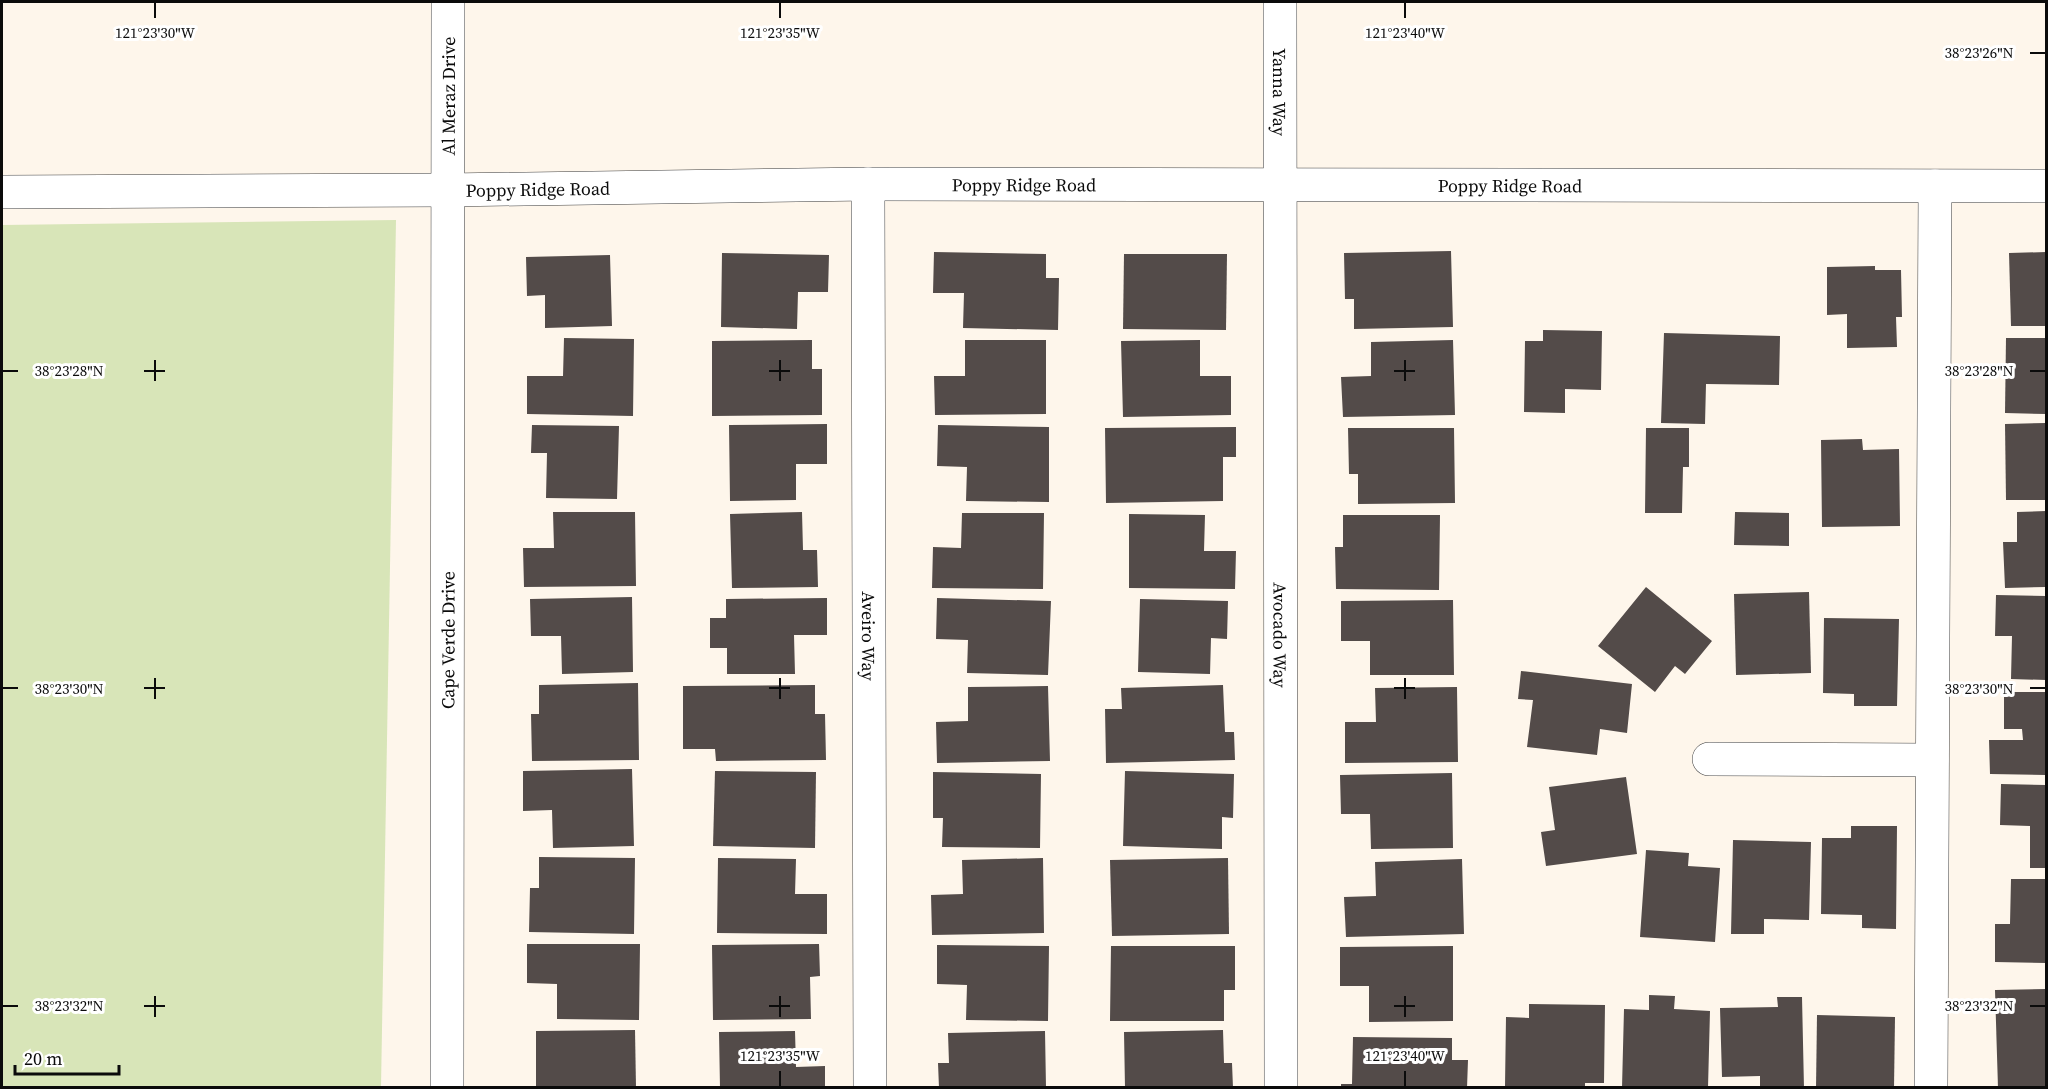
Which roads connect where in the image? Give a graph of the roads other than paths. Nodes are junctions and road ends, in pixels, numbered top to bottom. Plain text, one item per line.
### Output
1 (448, 2) edge
2 (1280, 2) edge
3 (1280, 183) junction
4 (868, 184) junction
5 (1935, 186) junction
6 (2046, 186) edge
7 (448, 190) junction
8 (2, 192) edge
9 (1709, 759) dead end
10 (1932, 760) junction
11 (447, 1088) edge
12 (870, 1088) edge
13 (1281, 1088) edge
14 (1931, 1088) edge

1 - 7 street, Al Meraz Drive
2 - 3 street, Yanna Way
3 - 4 street, Poppy Ridge Road
3 - 5 street, Poppy Ridge Road
3 - 13 street, Avocado Way
4 - 7 street, Poppy Ridge Road
4 - 12 street, Aveiro Way
5 - 6 street, Poppy Ridge Road
5 - 10 street
7 - 8 street, Poppy Ridge Road
7 - 11 street, Cape Verde Drive
9 - 10 street
10 - 14 street

